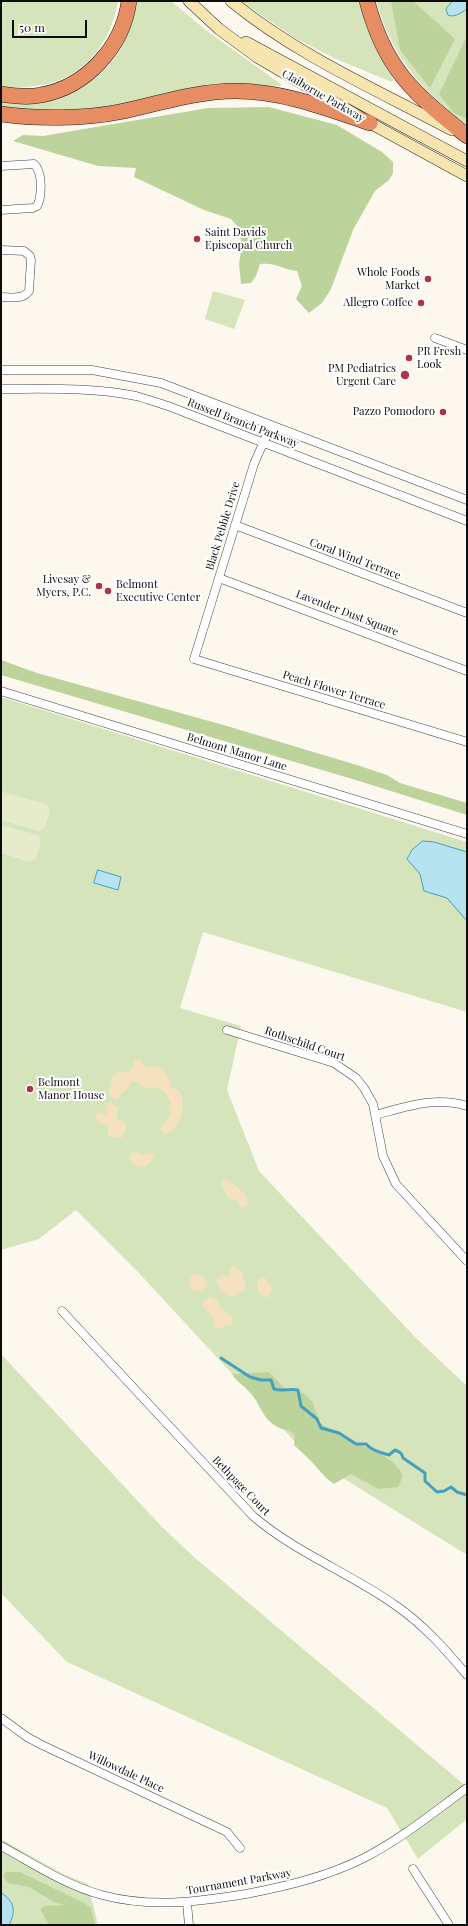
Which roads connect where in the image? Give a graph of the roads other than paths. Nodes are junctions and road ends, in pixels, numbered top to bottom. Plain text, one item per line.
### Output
1 (129, 1) edge
2 (189, 1) edge
3 (230, 1) edge
4 (367, 1) edge
5 (219, 29) junction
6 (1, 94) edge
7 (1, 114) edge
8 (370, 123) junction
9 (467, 137) edge
10 (467, 161) edge
11 (1, 166) edge
12 (467, 176) edge
13 (1, 210) edge
14 (1, 250) edge
15 (1, 297) edge
16 (435, 338) dead end
17 (467, 350) edge
18 (1, 370) edge
19 (1, 389) edge
20 (271, 425) junction
21 (263, 442) junction
22 (467, 500) edge
23 (467, 521) edge
24 (235, 526) junction
25 (219, 578) junction
26 (467, 613) edge
27 (194, 659) joint
28 (467, 671) edge
29 (1, 691) edge
30 (467, 742) edge
31 (467, 834) edge
32 (227, 1030) dead end
33 (467, 1106) edge
34 (375, 1115) junction
35 (467, 1260) edge
36 (62, 1311) dead end
37 (467, 1675) edge
38 (1, 1718) edge
39 (467, 1788) edge
40 (1, 1846) edge
41 (240, 1848) dead end
42 (413, 1869) dead end
43 (187, 1903) junction
44 (189, 1925) edge
45 (449, 1925) edge

1 - 6 highway
2 - 5 main road, Claiborne Parkway
3 - 9 main road
4 - 9 highway
5 - 8 main road, Claiborne Parkway
5 - 10 main road
7 - 8 highway
8 - 12 main road, Claiborne Parkway
11 - 13 street
14 - 15 street
16 - 17 street
18 - 20 street, Russell Branch Parkway
19 - 21 street, Russell Branch Parkway
20 - 21 street, Black Pebble Drive
20 - 22 street, Russell Branch Parkway
21 - 23 street, Russell Branch Parkway
21 - 24 street, Black Pebble Drive
24 - 25 street, Black Pebble Drive
24 - 26 street, Coral Wind Terrace
25 - 27 street, Black Pebble Drive
25 - 28 street, Lavender Dust Square
27 - 30 street, Peach Flower Terrace
29 - 31 street, Belmont Manor Lane
32 - 34 street, Rothschild Court
33 - 34 street
34 - 35 street, Rothschild Court
36 - 37 street, Bethpage Court
38 - 41 street, Willowdale Place
39 - 43 street, Tournament Parkway
40 - 43 street, Tournament Parkway
42 - 45 street
43 - 44 street

